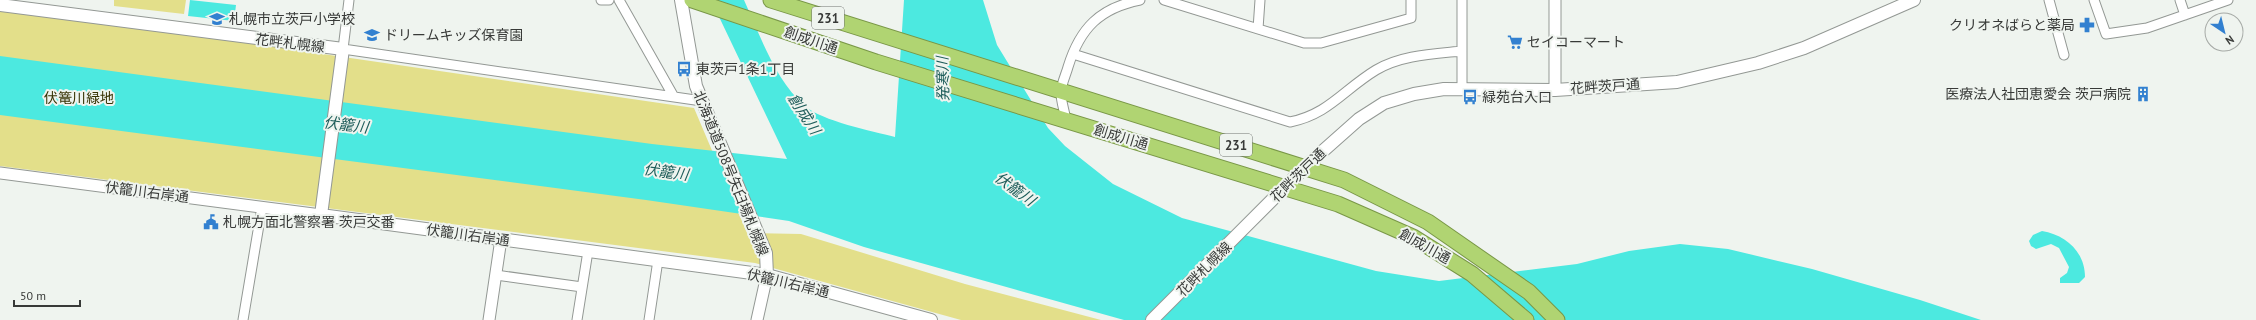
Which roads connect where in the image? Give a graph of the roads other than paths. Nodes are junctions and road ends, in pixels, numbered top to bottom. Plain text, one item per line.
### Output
1 (349, 0) edge
2 (601, 0) edge
3 (609, 0) edge
4 (619, 0) edge
5 (681, 0) edge
6 (771, 0) edge
7 (1140, 0) edge
8 (1164, 0) edge
9 (1260, 0) edge
10 (1411, 0) edge
11 (1462, 0) edge
12 (1556, 0) edge
13 (1914, 0) edge
14 (2049, 0) edge
15 (2094, 0) edge
16 (2180, 0) edge
17 (2228, 0) edge
18 (699, 3) edge
19 (0, 5) edge
20 (2185, 15) junction
21 (1258, 29) junction
22 (343, 49) junction
23 (1462, 52) junction
24 (1072, 54) junction
25 (2064, 55) dead end
26 (1462, 89) junction
27 (1555, 90) junction
28 (1061, 91) junction
29 (674, 97) junction
30 (702, 101) junction
31 (1064, 120) junction
32 (1306, 166) junction
33 (0, 172) edge
34 (1285, 187) junction
35 (262, 207) junction
36 (321, 215) junction
37 (1256, 217) joint
38 (501, 239) junction
39 (588, 251) junction
40 (658, 260) junction
41 (496, 274) junction
42 (767, 275) junction
43 (582, 287) junction
44 (243, 320) edge
45 (489, 320) edge
46 (577, 320) edge
47 (649, 320) edge
48 (757, 320) edge
49 (931, 320) edge
50 (1152, 320) edge
51 (1526, 320) edge
52 (1557, 320) edge

1 - 22 street
2 - 3 street
4 - 29 street
5 - 30 main road, 北海道道508号矢臼場札幌線
6 - 28 highway, 創成川通 / 231
7 - 24 street
8 - 21 street
9 - 21 street
10 - 21 street
11 - 23 street
12 - 27 street
13 - 27 main road, 花畔茨戸通
14 - 25 street
15 - 20 street
16 - 20 street
17 - 20 street
18 - 31 highway, 創成川通 / 231
19 - 22 main road, 花畔札幌線
22 - 29 street
22 - 36 main road, 花畔札幌線
23 - 24 street
23 - 26 street
24 - 28 street
26 - 27 main road, 花畔茨戸通
26 - 32 main road, 花畔茨戸通
28 - 31 street
28 - 32 highway, 創成川通 / 231
29 - 30 street
30 - 42 main road, 北海道道508号矢臼場札幌線
31 - 34 highway, 創成川通 / 231
32 - 34 main road, 花畔茨戸通
32 - 52 highway, 創成川通 / 231
33 - 35 street, 伏籠川右岸通
34 - 37 main road, 花畔茨戸通
34 - 51 highway, 創成川通 / 231
35 - 36 street, 伏籠川右岸通
35 - 44 street
36 - 38 main road, 伏籠川右岸通
37 - 50 main road, 花畔札幌線
38 - 39 main road, 伏籠川右岸通
38 - 41 street
39 - 40 main road, 伏籠川右岸通
39 - 43 street
40 - 42 main road, 伏籠川右岸通
40 - 47 street
41 - 43 street
41 - 45 street
42 - 48 street
42 - 49 main road, 伏籠川右岸通
43 - 46 street

